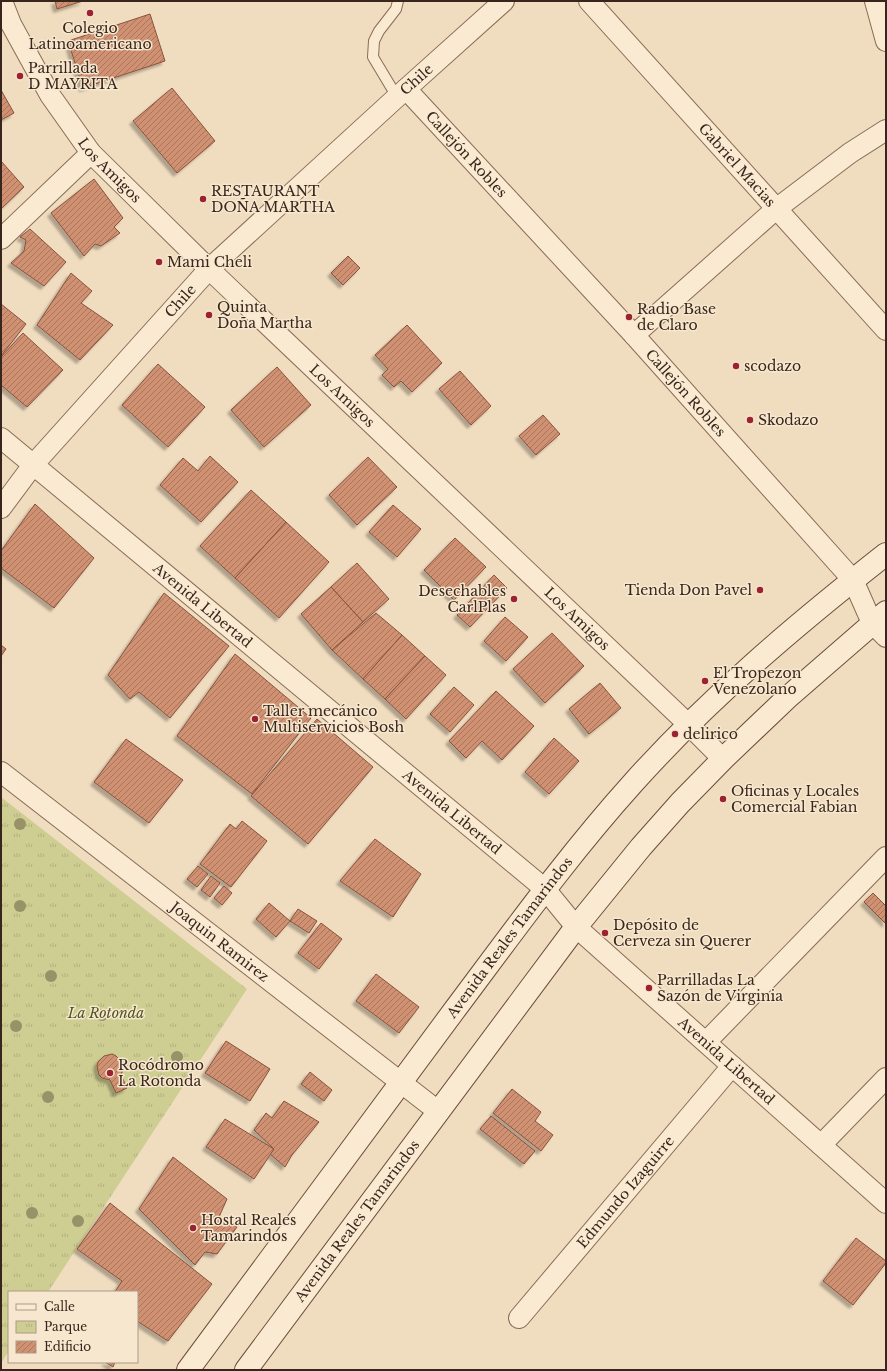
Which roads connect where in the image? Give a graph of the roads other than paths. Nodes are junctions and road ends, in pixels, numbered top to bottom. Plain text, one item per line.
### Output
1 (2, 1) edge
2 (398, 1) edge
3 (504, 1) edge
4 (588, 1) edge
5 (875, 1) edge
6 (6, 27) edge
7 (886, 41) edge
8 (402, 93) junction
9 (886, 130) edge
10 (91, 153) junction
11 (776, 209) junction
12 (1, 239) edge
13 (210, 269) junction
14 (886, 330) edge
15 (634, 335) junction
16 (1, 438) edge
17 (34, 465) junction
18 (1, 508) edge
19 (886, 554) edge
20 (853, 580) junction
21 (882, 624) edge
22 (689, 725) junction
23 (723, 759) junction
24 (1, 772) edge
25 (886, 857) edge
26 (545, 889) junction
27 (576, 927) junction
28 (706, 1042) junction
29 (732, 1066) junction
30 (886, 1078) edge
31 (401, 1082) junction
32 (439, 1112) junction
33 (821, 1145) junction
34 (886, 1203) edge
35 (519, 1318) dead end
36 (188, 1370) edge
37 (246, 1370) edge

1 - 6 street, Los Amigos
2 - 8 lane
3 - 8 street, Chile
4 - 11 street, Gabriel Macias
5 - 7 street
6 - 10 street, Los Amigos
8 - 13 street, Chile
8 - 15 street, Callejón Robles
9 - 11 street
10 - 12 street
10 - 13 street, Los Amigos
11 - 14 street, Gabriel Macias
11 - 15 street
13 - 17 street, Chile
13 - 22 street, Los Amigos
15 - 20 street, Callejón Robles
16 - 17 street, Avenida Libertad
17 - 18 street, Chile
17 - 26 street, Avenida Libertad
19 - 20 main road, Avenida Reales Tamarindos
20 - 21 street, Callejón Robles
20 - 22 main road, Avenida Reales Tamarindos
21 - 23 main road, Avenida Reales Tamarindos
22 - 23 street, Los Amigos
22 - 26 main road, Avenida Reales Tamarindos
23 - 27 main road, Avenida Reales Tamarindos
24 - 31 street, Joaquin Ramirez
25 - 28 street
26 - 27 street, Avenida Libertad
26 - 31 main road, Avenida Reales Tamarindos
27 - 28 street, Avenida Libertad
27 - 32 main road, Avenida Reales Tamarindos
28 - 29 street, Avenida Libertad
29 - 33 street, Avenida Libertad
29 - 35 street, Edmundo Izaguirre
30 - 33 street
31 - 32 street, Joaquin Ramirez
31 - 36 main road, Avenida Reales Tamarindos
32 - 37 main road, Avenida Reales Tamarindos
33 - 34 street, Avenida Libertad

